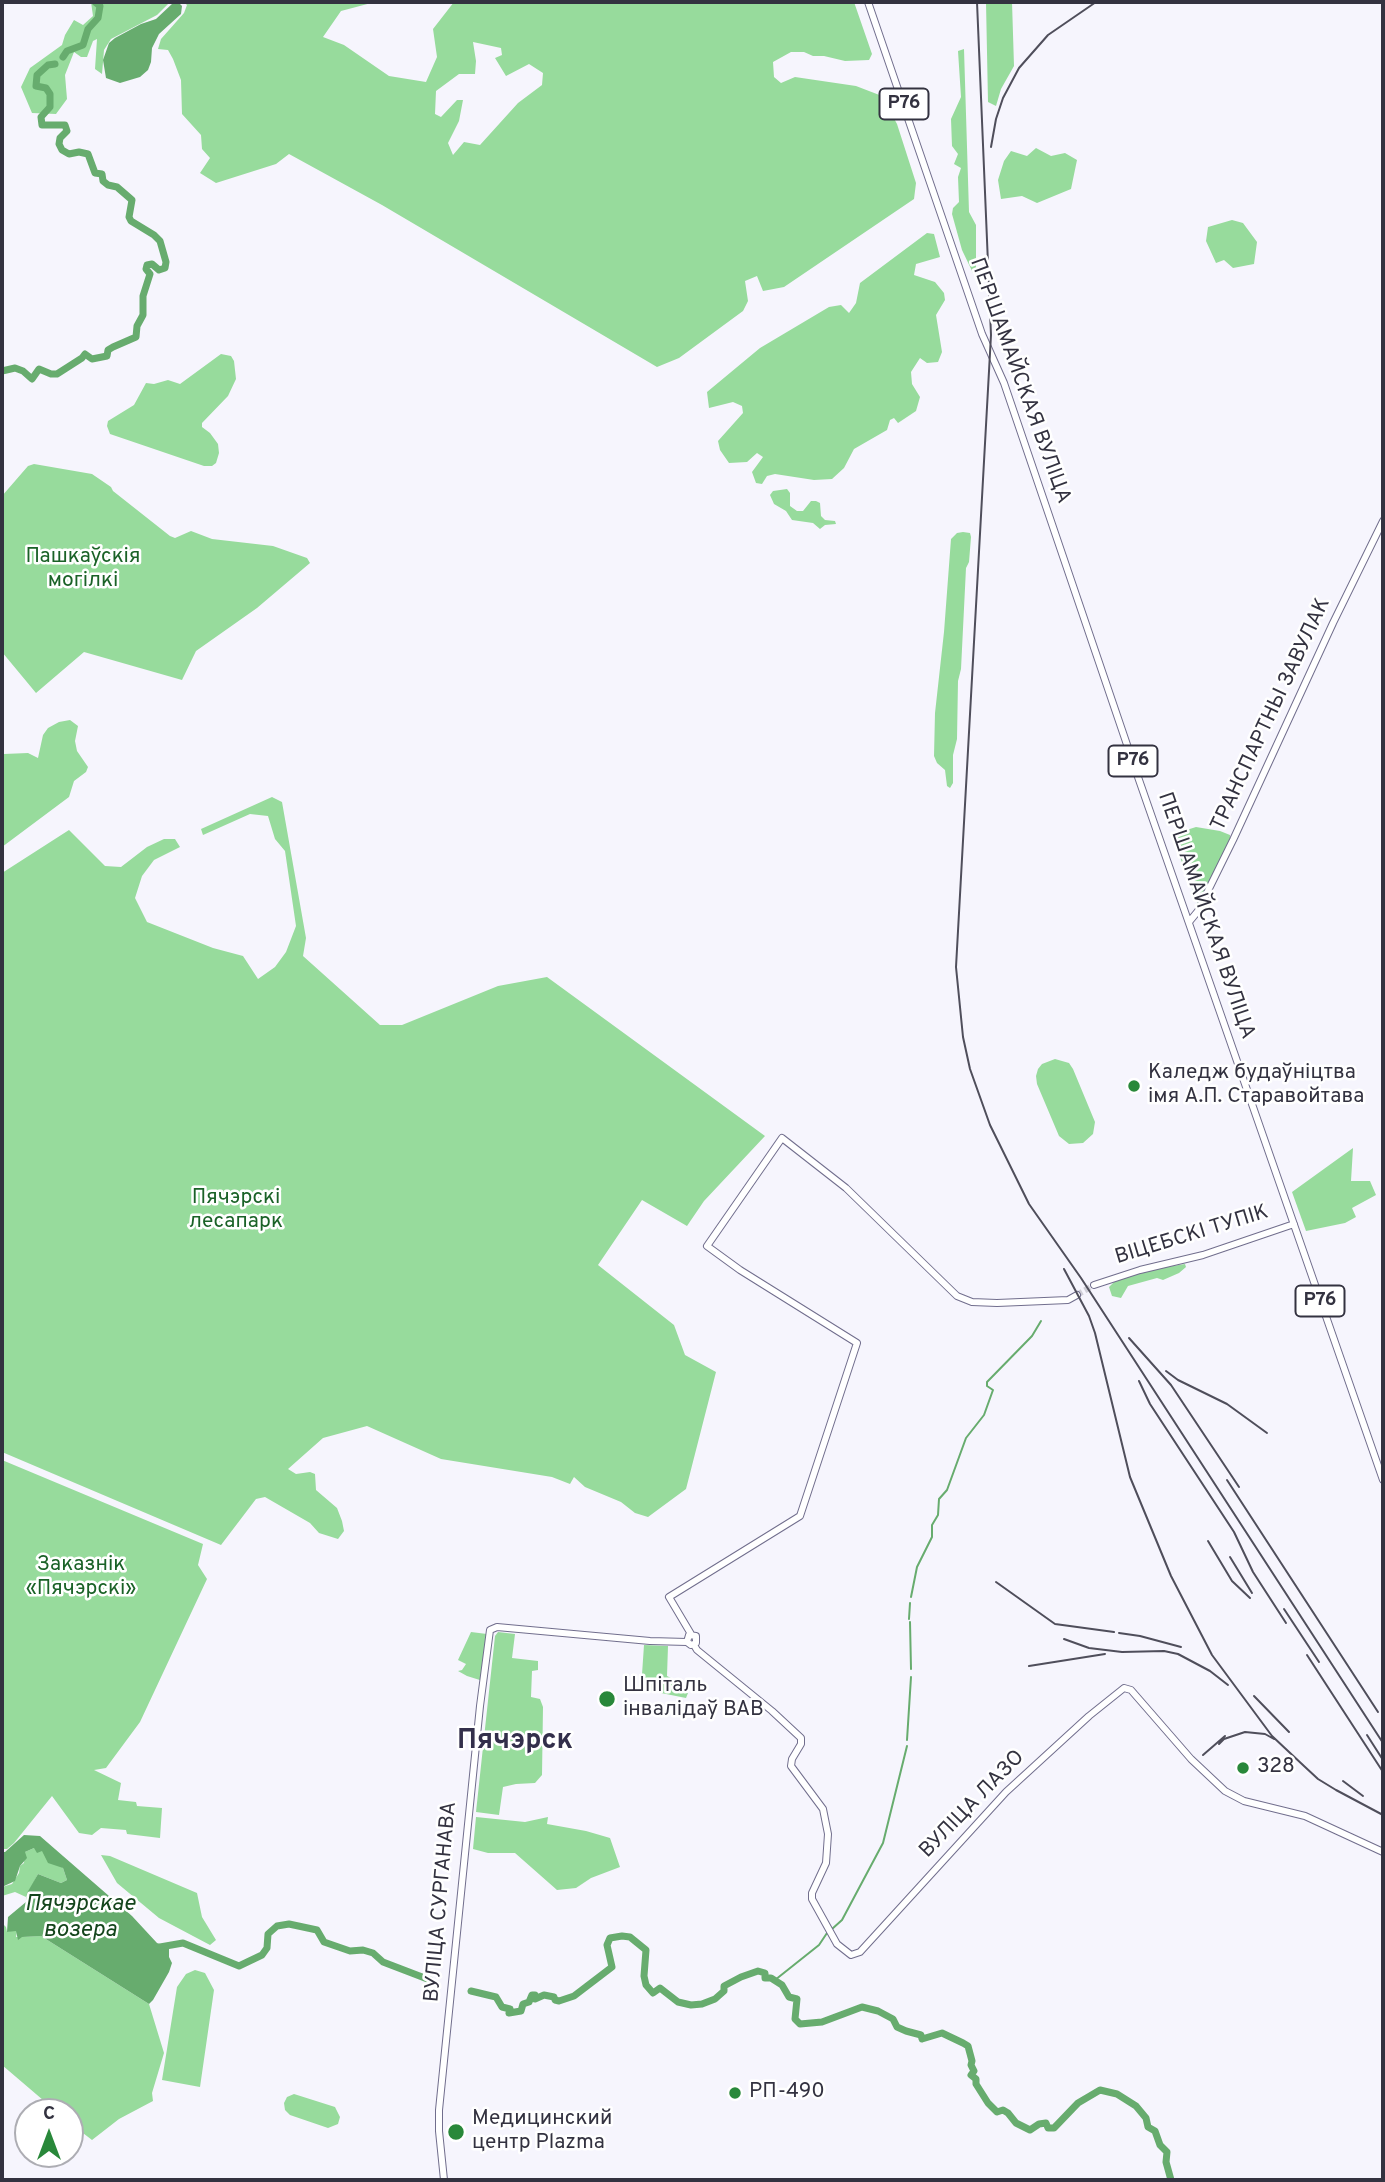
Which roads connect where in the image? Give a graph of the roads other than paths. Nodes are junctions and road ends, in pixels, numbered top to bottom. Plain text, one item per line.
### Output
1 (869, 2) edge
2 (1383, 521) edge
3 (1189, 922) junction
4 (1294, 1224) junction
5 (1097, 1283) tunnel mouth
6 (1077, 1296) tunnel mouth
7 (1383, 1480) edge
8 (690, 1644) junction
9 (1383, 1852) edge
10 (444, 2180) edge

1 - 3 main road, ПЕРШАМАЙСКАЯ ВУЛІЦА / Р76
2 - 3 main road, ТРАНСПАРТНЫ ЗАВУЛАК
3 - 4 main road, ПЕРШАМАЙСКАЯ ВУЛІЦА / Р76
4 - 5 main road, ВІЦЕБСКІ ТУПІК
4 - 7 main road, ПЕРШАМАЙСКАЯ ВУЛІЦА / Р76
6 - 8 main road
8 - 9 main road, ВУЛІЦА ЛАЗО
8 - 10 main road, ВУЛІЦА СУРГАНАВА

